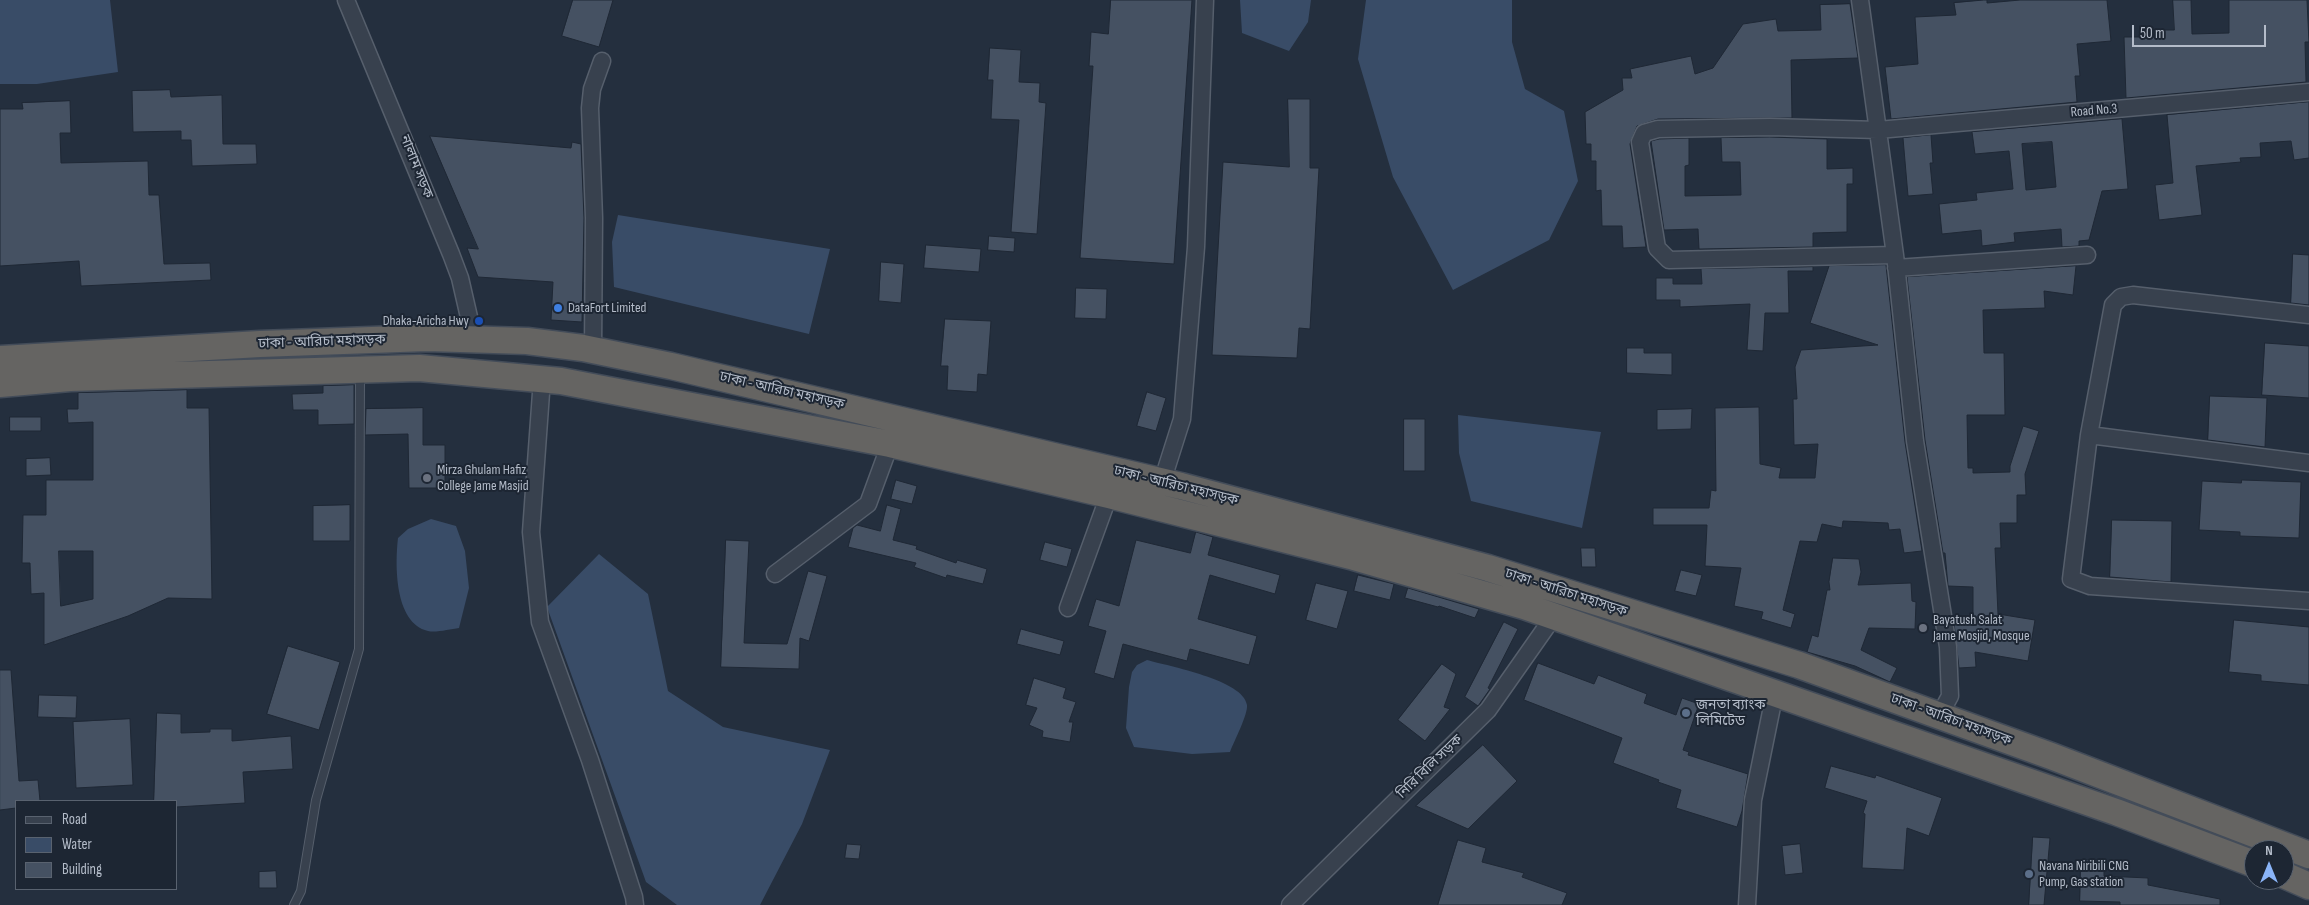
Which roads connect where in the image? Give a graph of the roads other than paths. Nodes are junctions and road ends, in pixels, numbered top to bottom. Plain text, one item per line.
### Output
1 (346, 0) edge
2 (1205, 0) edge
3 (1860, 0) edge
4 (602, 61) dead end
5 (2309, 92) edge
6 (1878, 130) junction
7 (2087, 254) dead end
8 (1896, 262) junction
9 (2309, 315) edge
10 (474, 339) junction
11 (593, 350) junction
12 (0, 359) edge
13 (360, 369) junction
14 (542, 379) junction
15 (0, 384) edge
16 (2089, 436) junction
17 (890, 444) junction
18 (2309, 463) edge
19 (1162, 482) junction
20 (1109, 495) junction
21 (775, 574) dead end
22 (2309, 601) edge
23 (1068, 608) dead end
24 (1554, 616) junction
25 (1774, 692) junction
26 (1939, 716) junction
27 (2309, 855) edge
28 (2244, 860) edge
29 (2294, 879) edge
30 (2309, 886) edge
31 (294, 905) edge
32 (635, 905) edge
33 (1290, 905) edge
34 (1747, 905) edge

1 - 10 street, নালাম সড়ক
2 - 19 street
3 - 6 street
4 - 11 street
5 - 6 street, Road No.3
6 - 8 street
6 - 8 street, Road No.3
7 - 8 street
8 - 26 street
9 - 16 street
10 - 11 highway, ঢাকা - আরিচা মহাসড়ক
10 - 12 highway, ঢাকা - আরিচা মহাসড়ক
11 - 19 highway, ঢাকা - আরিচা মহাসড়ক
13 - 14 highway
13 - 15 highway
13 - 31 lane
14 - 17 highway
14 - 32 street
16 - 18 street
16 - 22 street
17 - 20 highway
17 - 21 street
19 - 26 highway, ঢাকা - আরিচা মহাসড়ক
20 - 23 street
20 - 24 highway
24 - 25 highway
24 - 33 street, নিরি বিলি সড়ক
25 - 28 highway
25 - 34 street
26 - 27 highway, ঢাকা - আরিচা মহাসড়ক
29 - 30 highway

